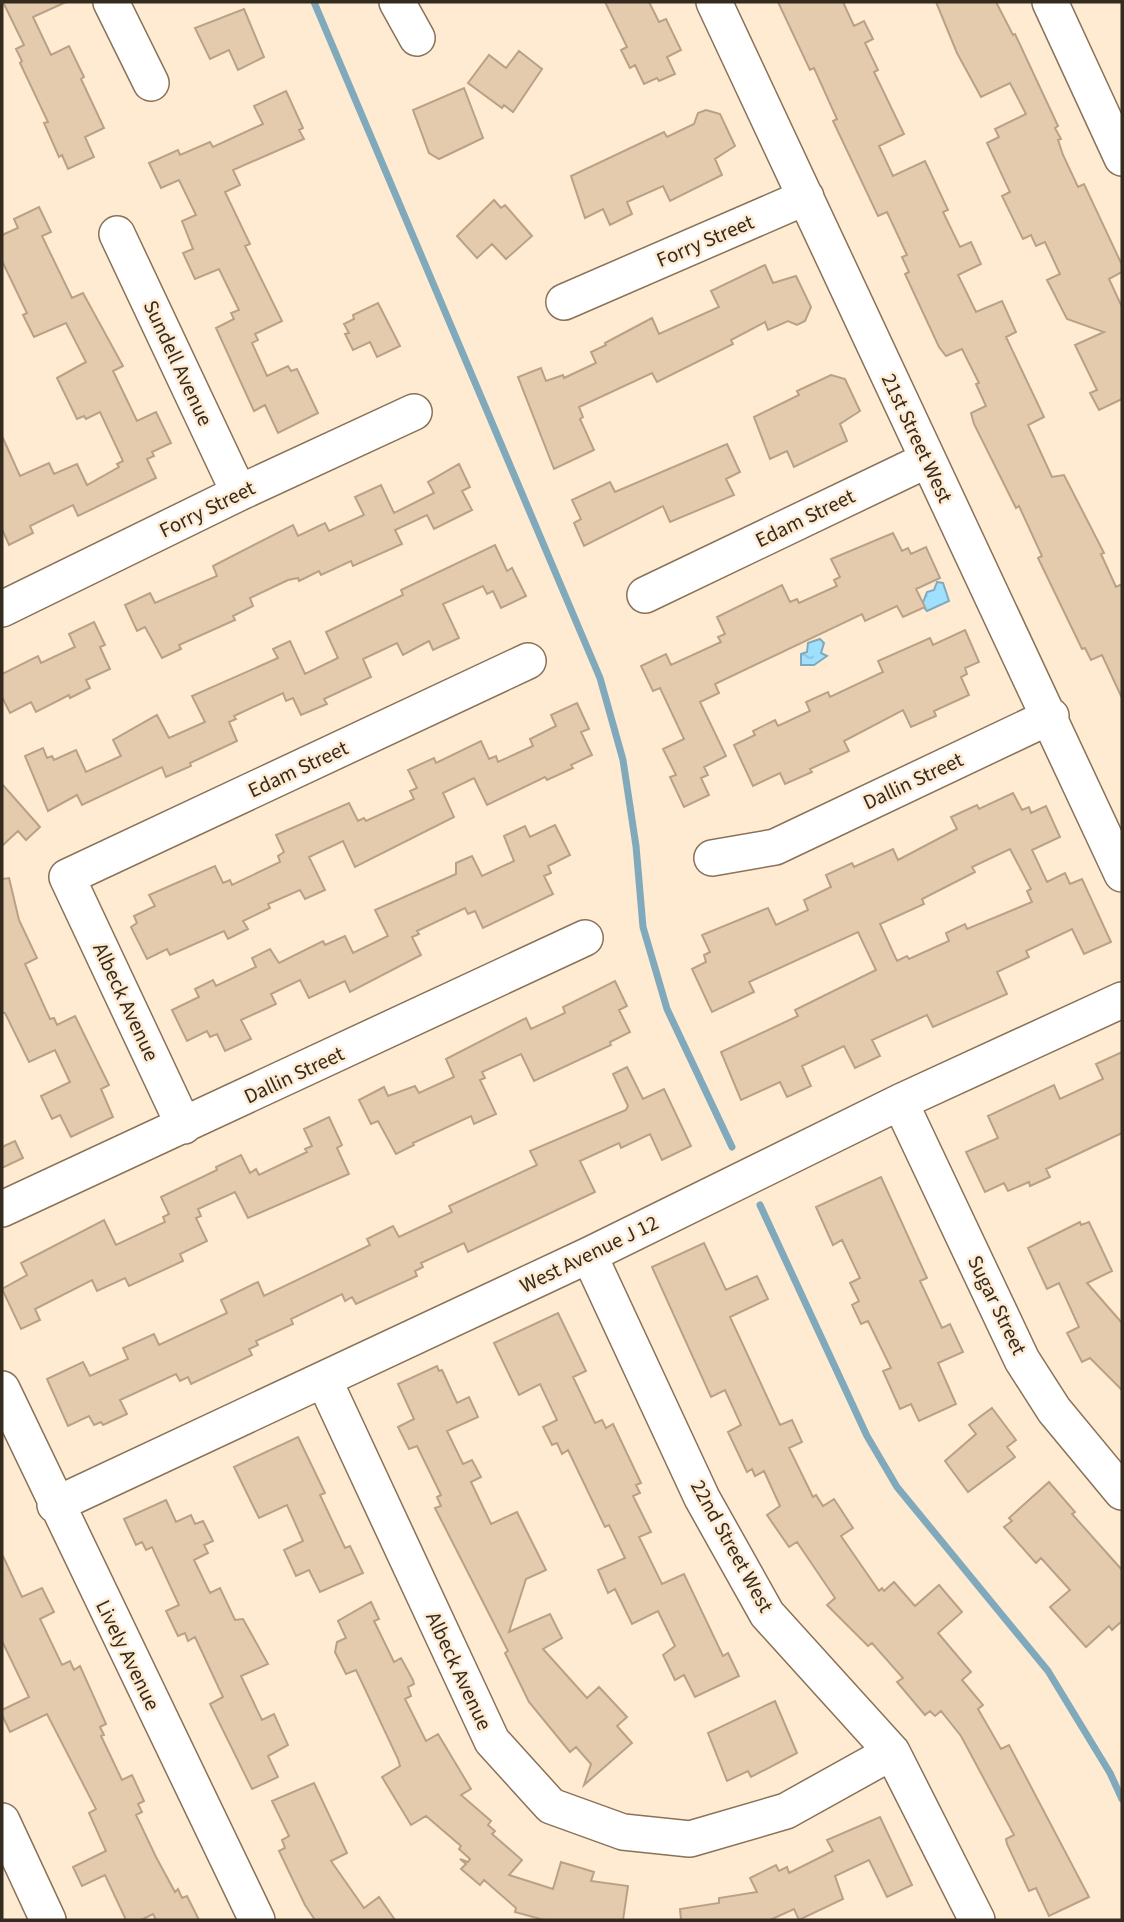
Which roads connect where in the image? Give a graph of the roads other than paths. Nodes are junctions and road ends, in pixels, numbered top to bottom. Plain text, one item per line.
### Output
1 (111, 2) edge
2 (397, 2) edge
3 (714, 2) edge
4 (1050, 2) edge
5 (417, 38) dead end
6 (150, 83) dead end
7 (1122, 158) edge
8 (807, 197) junction
9 (117, 233) dead end
10 (564, 302) dead end
11 (414, 412) dead end
12 (927, 460) junction
13 (239, 493) junction
14 (645, 595) dead end
15 (2, 609) edge
16 (528, 661) dead end
17 (1051, 716) junction
18 (712, 858) dead end
19 (1122, 874) edge
20 (67, 877) joint
21 (585, 938) dead end
22 (1122, 1000) edge
23 (900, 1102) junction
24 (184, 1126) junction
25 (2, 1209) edge
26 (589, 1255) junction
27 (324, 1380) junction
28 (2, 1389) edge
29 (1122, 1492) edge
30 (55, 1505) junction
31 (892, 1752) junction
32 (2, 1821) edge
33 (48, 1920) edge
34 (257, 1920) edge
35 (977, 1920) edge

1 - 6 street
2 - 5 street
3 - 8 street, 21st Street West
4 - 7 street
8 - 10 street, Forry Street
8 - 12 street, 21st Street West
9 - 13 street, Sundell Avenue
11 - 13 street, Forry Street
12 - 14 street, Edam Street
12 - 17 street, 21st Street West
13 - 15 street, Forry Street
16 - 20 street, Edam Street
17 - 18 street, Dallin Street
17 - 19 street, 21st Street West
20 - 24 street, Albeck Avenue
21 - 24 street, Dallin Street
22 - 23 street, West Avenue J 12
23 - 26 street, West Avenue J 12
23 - 29 street, Sugar Street
24 - 25 street, Dallin Street
26 - 27 street, West Avenue J 12
26 - 31 street, 22nd Street West
27 - 30 street, West Avenue J 12
27 - 31 street, Albeck Avenue
28 - 30 street, Lively Avenue
30 - 34 street, Lively Avenue
31 - 35 street, 22nd Street West
32 - 33 street

